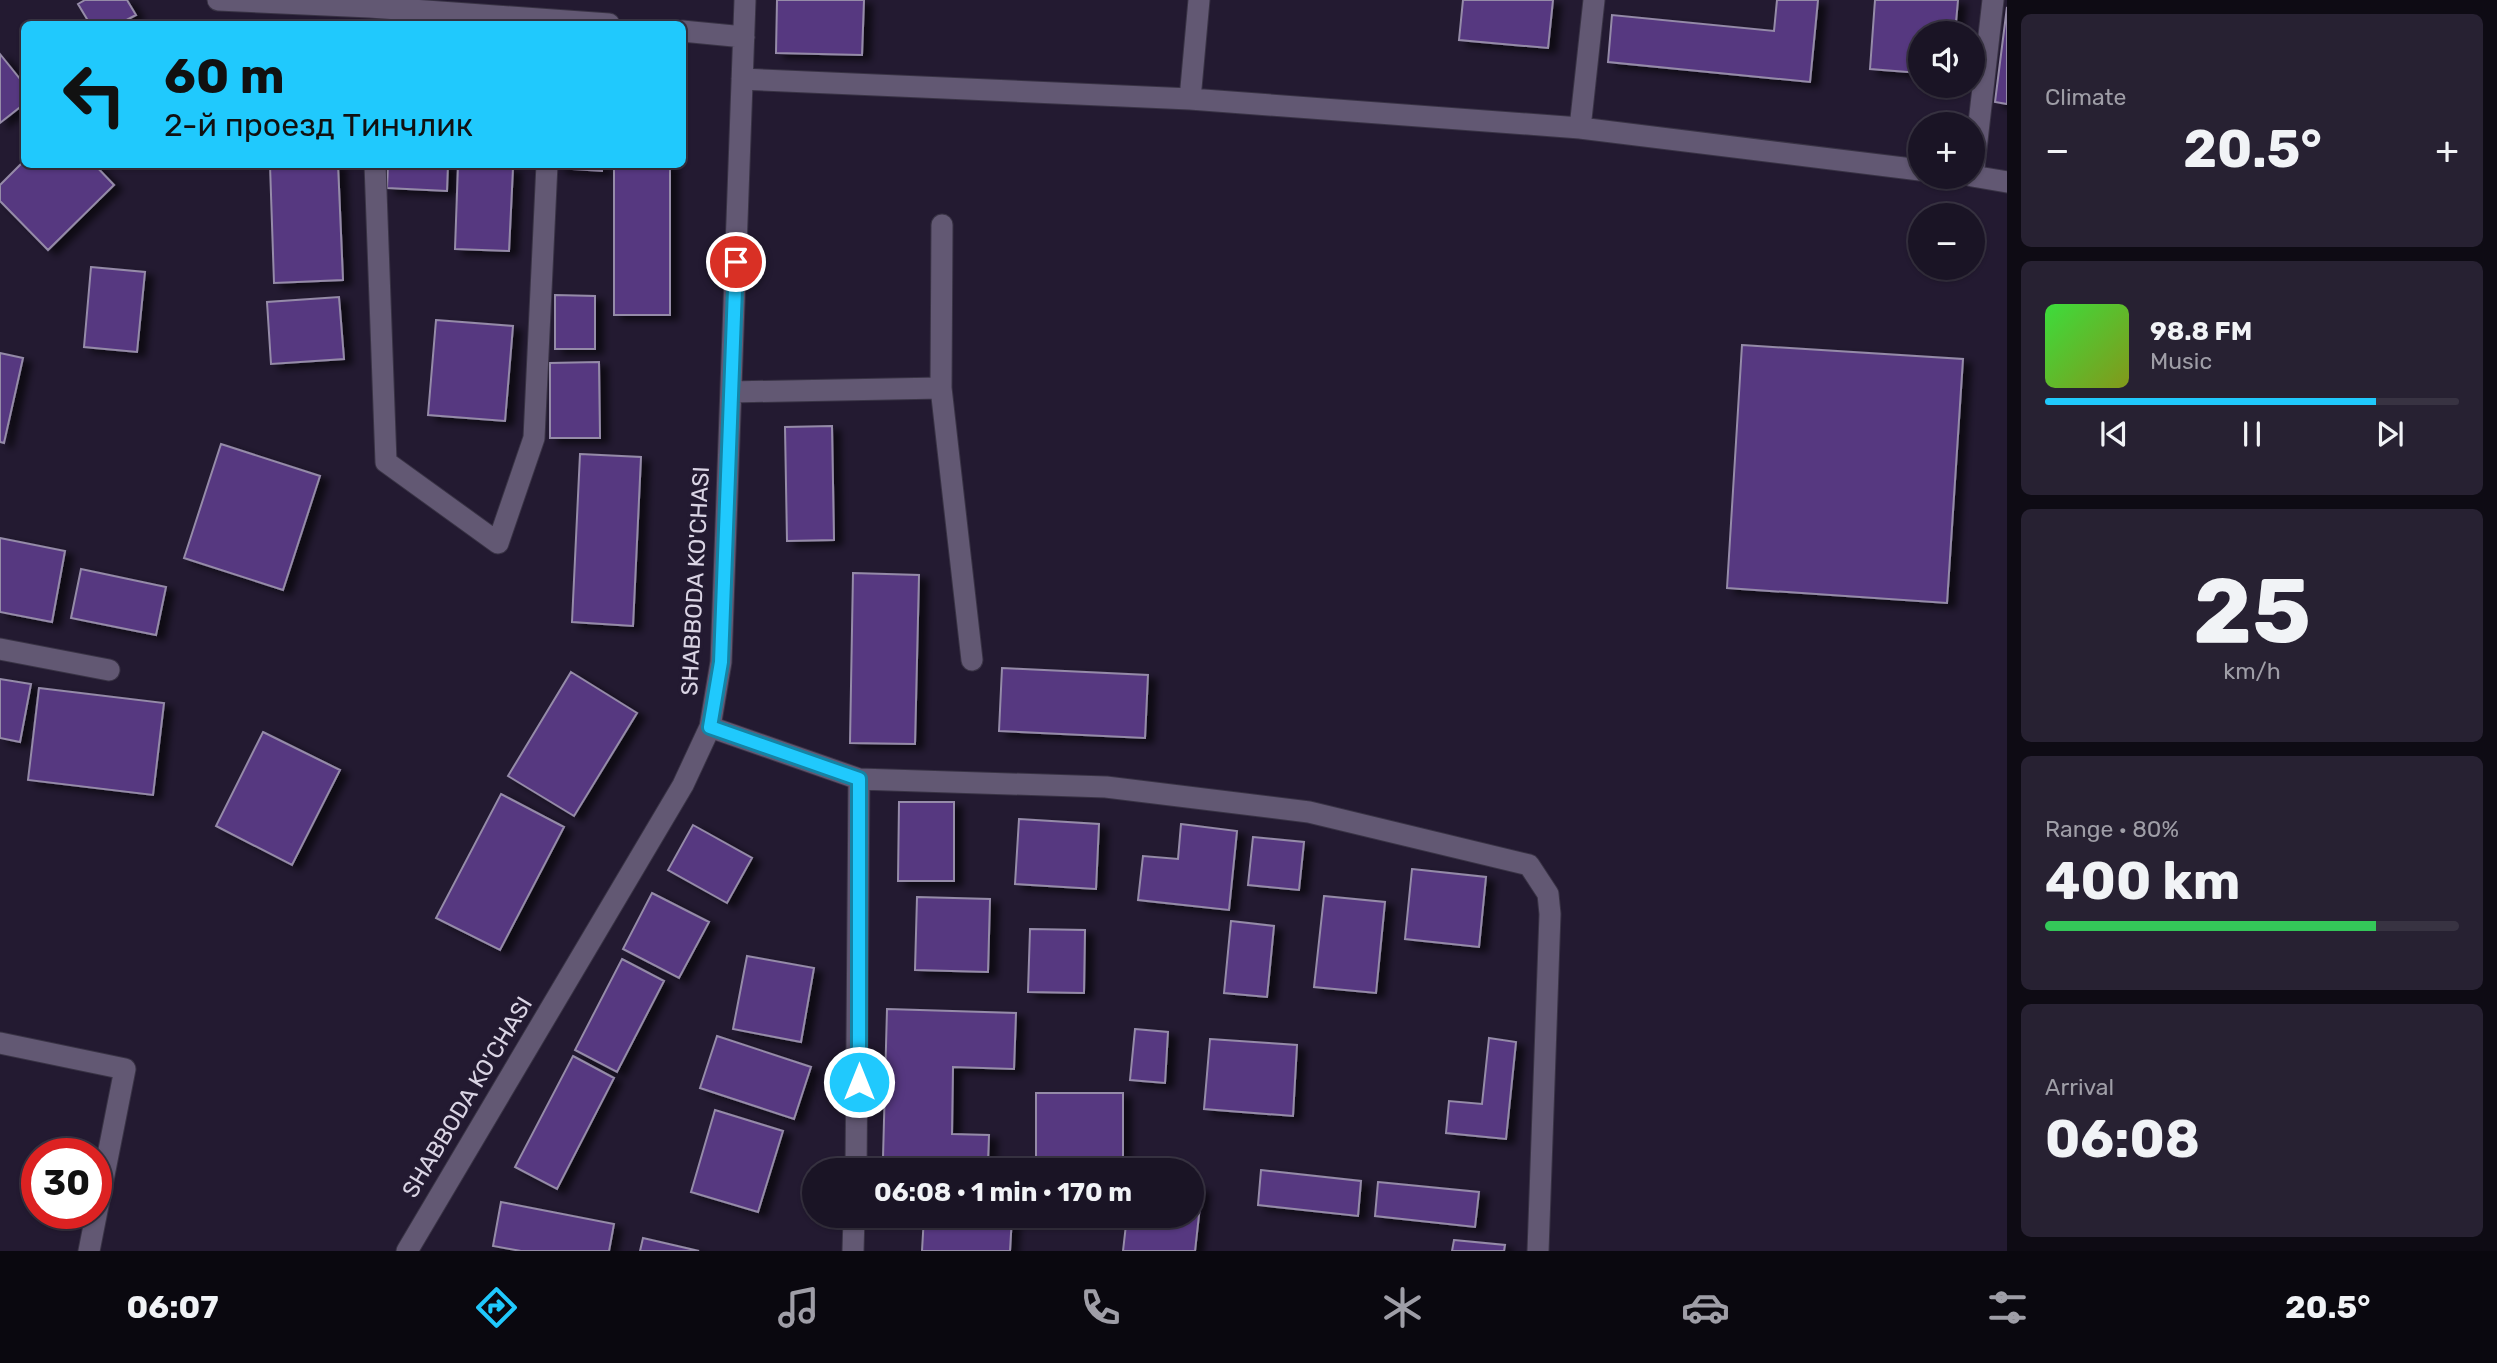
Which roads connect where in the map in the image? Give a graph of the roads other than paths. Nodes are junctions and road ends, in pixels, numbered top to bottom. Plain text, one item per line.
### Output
1 (218, 0) edge
2 (745, 0) edge
3 (1199, 0) edge
4 (1594, 0) edge
5 (1993, 0) edge
6 (370, 16) edge
7 (523, 21) edge
8 (686, 31) edge
9 (744, 37) junction
10 (742, 79) junction
11 (1190, 99) junction
12 (1980, 112) edge
13 (1580, 128) junction
14 (375, 168) edge
15 (547, 168) edge
16 (1908, 169) edge
17 (1985, 178) edge
18 (2007, 181) edge
19 (942, 225) dead end
20 (941, 388) junction
21 (731, 392) junction
22 (0, 649) edge
23 (972, 660) dead end
24 (109, 670) dead end
25 (710, 727) junction
26 (859, 779) junction
27 (0, 1043) edge
28 (856, 1158) edge
29 (854, 1228) edge
30 (89, 1251) edge
31 (407, 1251) edge
32 (853, 1251) edge
33 (1538, 1251) edge

1 - 6 street
2 - 9 street, SHABBODA KO'CHASI
3 - 11 street
4 - 13 street
5 - 12 street
6 - 7 street
8 - 9 street
9 - 10 street, SHABBODA KO'CHASI
10 - 11 street
10 - 21 street, SHABBODA KO'CHASI
11 - 13 street
13 - 16 street
14 - 15 street
17 - 18 street
19 - 20 street
20 - 21 street
20 - 23 street
21 - 25 street, SHABBODA KO'CHASI
22 - 24 street
25 - 26 street
25 - 31 street, SHABBODA KO'CHASI
26 - 28 street
26 - 33 street
27 - 30 street
29 - 32 street

